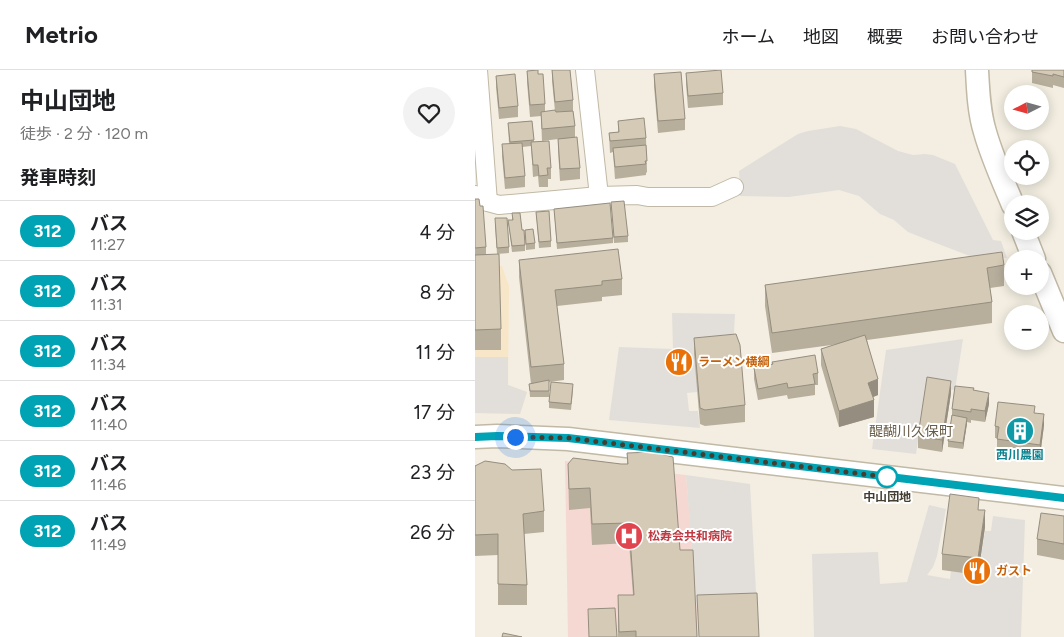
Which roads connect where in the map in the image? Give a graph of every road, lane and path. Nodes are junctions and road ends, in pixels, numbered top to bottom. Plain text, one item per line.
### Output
1 (478, 70) edge
2 (585, 70) edge
3 (977, 70) edge
4 (735, 188) dead end
5 (1009, 195) edge
6 (599, 196) junction
7 (481, 198) edge
8 (1049, 295) edge
9 (1064, 332) edge
10 (475, 437) edge
11 (1064, 498) edge

1 - 7 street
2 - 6 street
3 - 5 street
4 - 6 street
6 - 7 street
8 - 9 street
10 - 11 street

